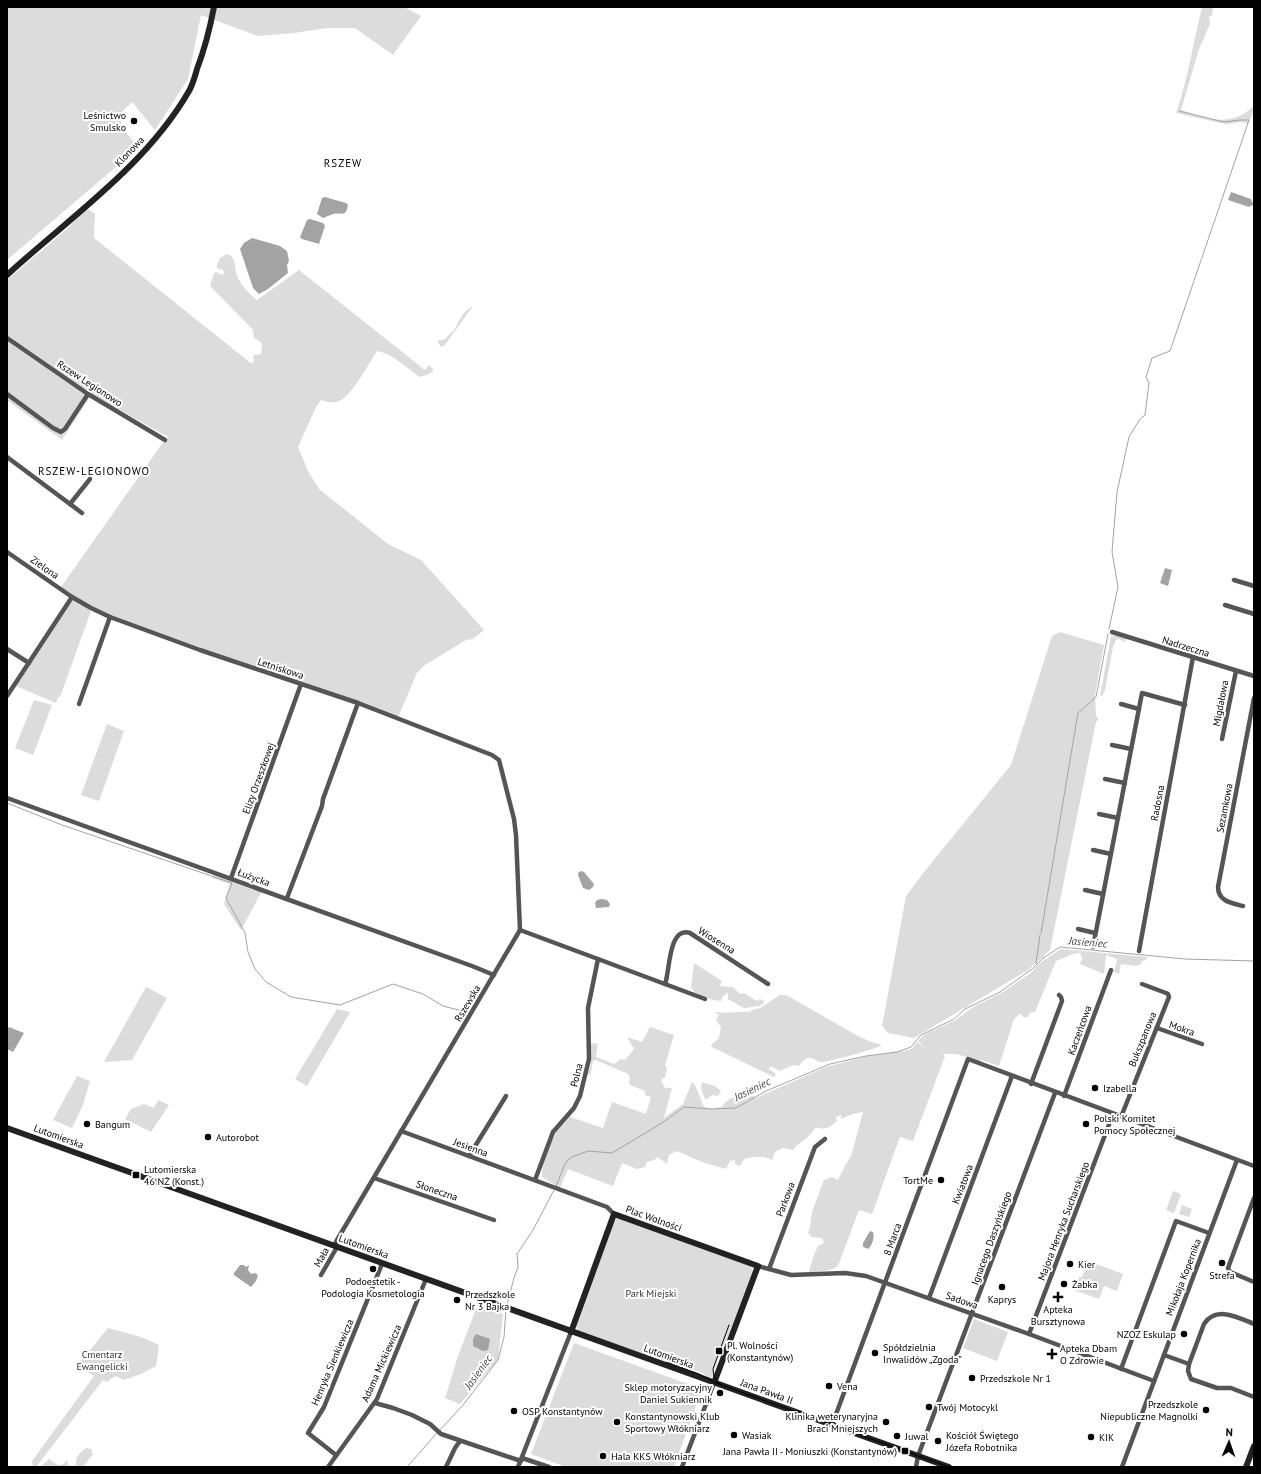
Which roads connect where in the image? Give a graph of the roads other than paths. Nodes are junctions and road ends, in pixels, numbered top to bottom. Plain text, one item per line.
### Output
1 (214, 7) edge
2 (7, 275) edge
3 (7, 338) edge
4 (7, 394) edge
5 (88, 394) junction
6 (165, 440) dead end
7 (7, 457) edge
8 (90, 479) dead end
9 (70, 504) junction
10 (82, 514) dead end
11 (7, 552) edge
12 (1234, 580) dead end
13 (1254, 586) edge
14 (72, 597) junction
15 (1225, 606) dead end
16 (1254, 614) edge
17 (110, 617) junction
18 (1112, 632) dead end
19 (7, 650) edge
20 (1194, 658) junction
21 (29, 663) junction
22 (1236, 671) junction
23 (1254, 676) edge
24 (301, 684) junction
25 (8, 692) edge
26 (1254, 698) edge
27 (358, 703) junction
28 (79, 704) dead end
29 (1121, 704) dead end
30 (1185, 705) junction
31 (1139, 709) junction
32 (1222, 739) dead end
33 (1112, 745) dead end
34 (1131, 748) junction
35 (1105, 779) dead end
36 (1125, 783) junction
37 (7, 798) edge
38 (1099, 814) dead end
39 (1118, 818) junction
40 (1093, 850) dead end
41 (1111, 854) junction
42 (231, 878) junction
43 (1085, 890) dead end
44 (1103, 894) junction
45 (287, 898) junction
46 (1242, 906) dead end
47 (1078, 929) dead end
48 (520, 930) junction
49 (1095, 933) junction
50 (1093, 947) dead end
51 (1139, 951) dead end
52 (598, 959) junction
53 (1111, 970) dead end
54 (494, 975) junction
55 (665, 984) junction
56 (768, 984) dead end
57 (1142, 984) dead end
58 (1059, 995) dead end
59 (705, 999) dead end
60 (1157, 1028) junction
61 (1202, 1044) dead end
62 (1012, 1076) junction
63 (1031, 1084) junction
64 (1055, 1092) junction
65 (506, 1096) dead end
66 (1064, 1096) junction
67 (1112, 1114) junction
68 (1121, 1117) junction
69 (7, 1128) edge
70 (401, 1131) junction
71 (825, 1139) dead end
72 (469, 1156) junction
73 (1237, 1160) junction
74 (1254, 1166) edge
75 (374, 1178) junction
76 (535, 1180) junction
77 (1254, 1198) edge
78 (1253, 1205) edge
79 (614, 1214) junction
80 (494, 1220) dead end
81 (1209, 1233) junction
82 (335, 1247) junction
83 (382, 1264) junction
84 (758, 1266) junction
85 (768, 1269) junction
86 (321, 1275) dead end
87 (426, 1280) junction
88 (1254, 1282) edge
89 (885, 1283) junction
90 (929, 1298) junction
91 (972, 1313) junction
92 (1254, 1324) edge
93 (571, 1332) junction
94 (1029, 1334) junction
95 (1164, 1355) junction
96 (1189, 1364) junction
97 (1121, 1369) junction
98 (1154, 1381) junction
99 (714, 1382) junction
100 (1254, 1397) edge
101 (375, 1403) junction
102 (832, 1425) junction
103 (460, 1441) junction
104 (1254, 1446) edge
105 (336, 1455) junction
106 (918, 1456) junction
107 (522, 1459) junction
108 (328, 1467) edge
109 (446, 1467) edge
110 (518, 1467) edge
111 (549, 1467) edge
112 (682, 1467) edge
113 (916, 1467) edge
114 (949, 1467) edge
115 (1122, 1467) edge
116 (1246, 1467) edge

1 - 2 main road, Klonowa
3 - 5 street, Rszew Legionowo
4 - 5 street
5 - 6 street, Rszew Legionowo
7 - 9 street
8 - 9 street
9 - 10 street
11 - 14 street, Zielona
12 - 13 street
14 - 17 street, Letniskowa
14 - 21 street
15 - 16 street
17 - 24 street, Letniskowa
17 - 28 street
18 - 20 street, Nadrzeczna
19 - 21 street
20 - 22 street, Nadrzeczna
20 - 30 street, Radosna
21 - 25 street
22 - 23 street, Nadrzeczna
22 - 32 street, Migdałowa
24 - 27 street, Letniskowa
24 - 42 street, Elizy Orzeszkowej
26 - 46 street, Sezamkowa
27 - 45 street
27 - 48 street, Letniskowa
29 - 31 street
30 - 31 street
30 - 51 street, Radosna
31 - 34 street
33 - 34 street
34 - 36 street
35 - 36 street
36 - 39 street
37 - 42 street, Łużycka
38 - 39 street
39 - 41 street
40 - 41 street
41 - 44 street
42 - 45 street, Łużycka
43 - 44 street
44 - 49 street
45 - 54 street, Łużycka
47 - 49 street
48 - 52 street
48 - 54 street, Rszewska
49 - 50 street
52 - 55 street
52 - 76 street, Polna
53 - 66 street, Kaczeńcowa
54 - 70 street, Rszewska
55 - 56 street, Wiosenna
55 - 59 street
57 - 60 street, Bukszpanowa
58 - 63 street
60 - 61 street, Mokra
60 - 68 street, Bukszpanowa
62 - 63 street
62 - 89 street, 8 Marca
62 - 90 street, Kwiatowa
63 - 64 street
64 - 66 street
64 - 91 street, Ignacego Daszyńskiego
65 - 72 street
66 - 67 street
67 - 68 street
67 - 94 street, Majora Henryka Sucharskiego
68 - 73 street
69 - 82 main road, Lutomierska
70 - 72 street, Jesienna
70 - 75 street, Rszewska
71 - 85 street, Parkowa
72 - 76 street, Jesienna
73 - 74 street
73 - 81 street, Mikołaja Kopernika
75 - 80 street, Słoneczna
75 - 82 street, Rszewska
76 - 79 street
77 - 78 street
78 - 88 street
79 - 84 main road, Plac Wolności
79 - 93 main road, Plac Wolności
81 - 95 street, Mikołaja Kopernika
81 - 97 street
82 - 83 main road, Lutomierska
82 - 86 street, Mała
83 - 87 main road, Lutomierska
83 - 105 street, Henryka Sienkiewicza
84 - 85 street, Sadowa
84 - 99 main road
85 - 89 street, Sadowa
87 - 93 main road, Lutomierska
87 - 101 street, Adama Mickiewicza
89 - 90 street, Sadowa
89 - 102 street, 8 Marca
90 - 91 street, Sadowa
91 - 94 street, Sadowa
91 - 106 street, Ignacego Daszyńskiego
92 - 96 street
93 - 99 main road, Lutomierska
93 - 107 street, Plac Wolności
94 - 97 street, Sadowa
95 - 96 street
95 - 98 street, Mikołaja Kopernika
96 - 100 street
97 - 98 street, Sadowa
98 - 115 street, Mikołaja Kopernika
99 - 102 main road, Jana Pawła II
99 - 112 street
101 - 103 street
101 - 105 street, Adama Mickiewicza
102 - 106 main road, Jana Pawła II
103 - 107 street
103 - 109 street
104 - 116 main road
105 - 108 street, Adama Mickiewicza
106 - 113 street, Ignacego Daszyńskiego
106 - 114 main road, Jana Pawła II
107 - 110 street, Plac Wolności
107 - 111 street

